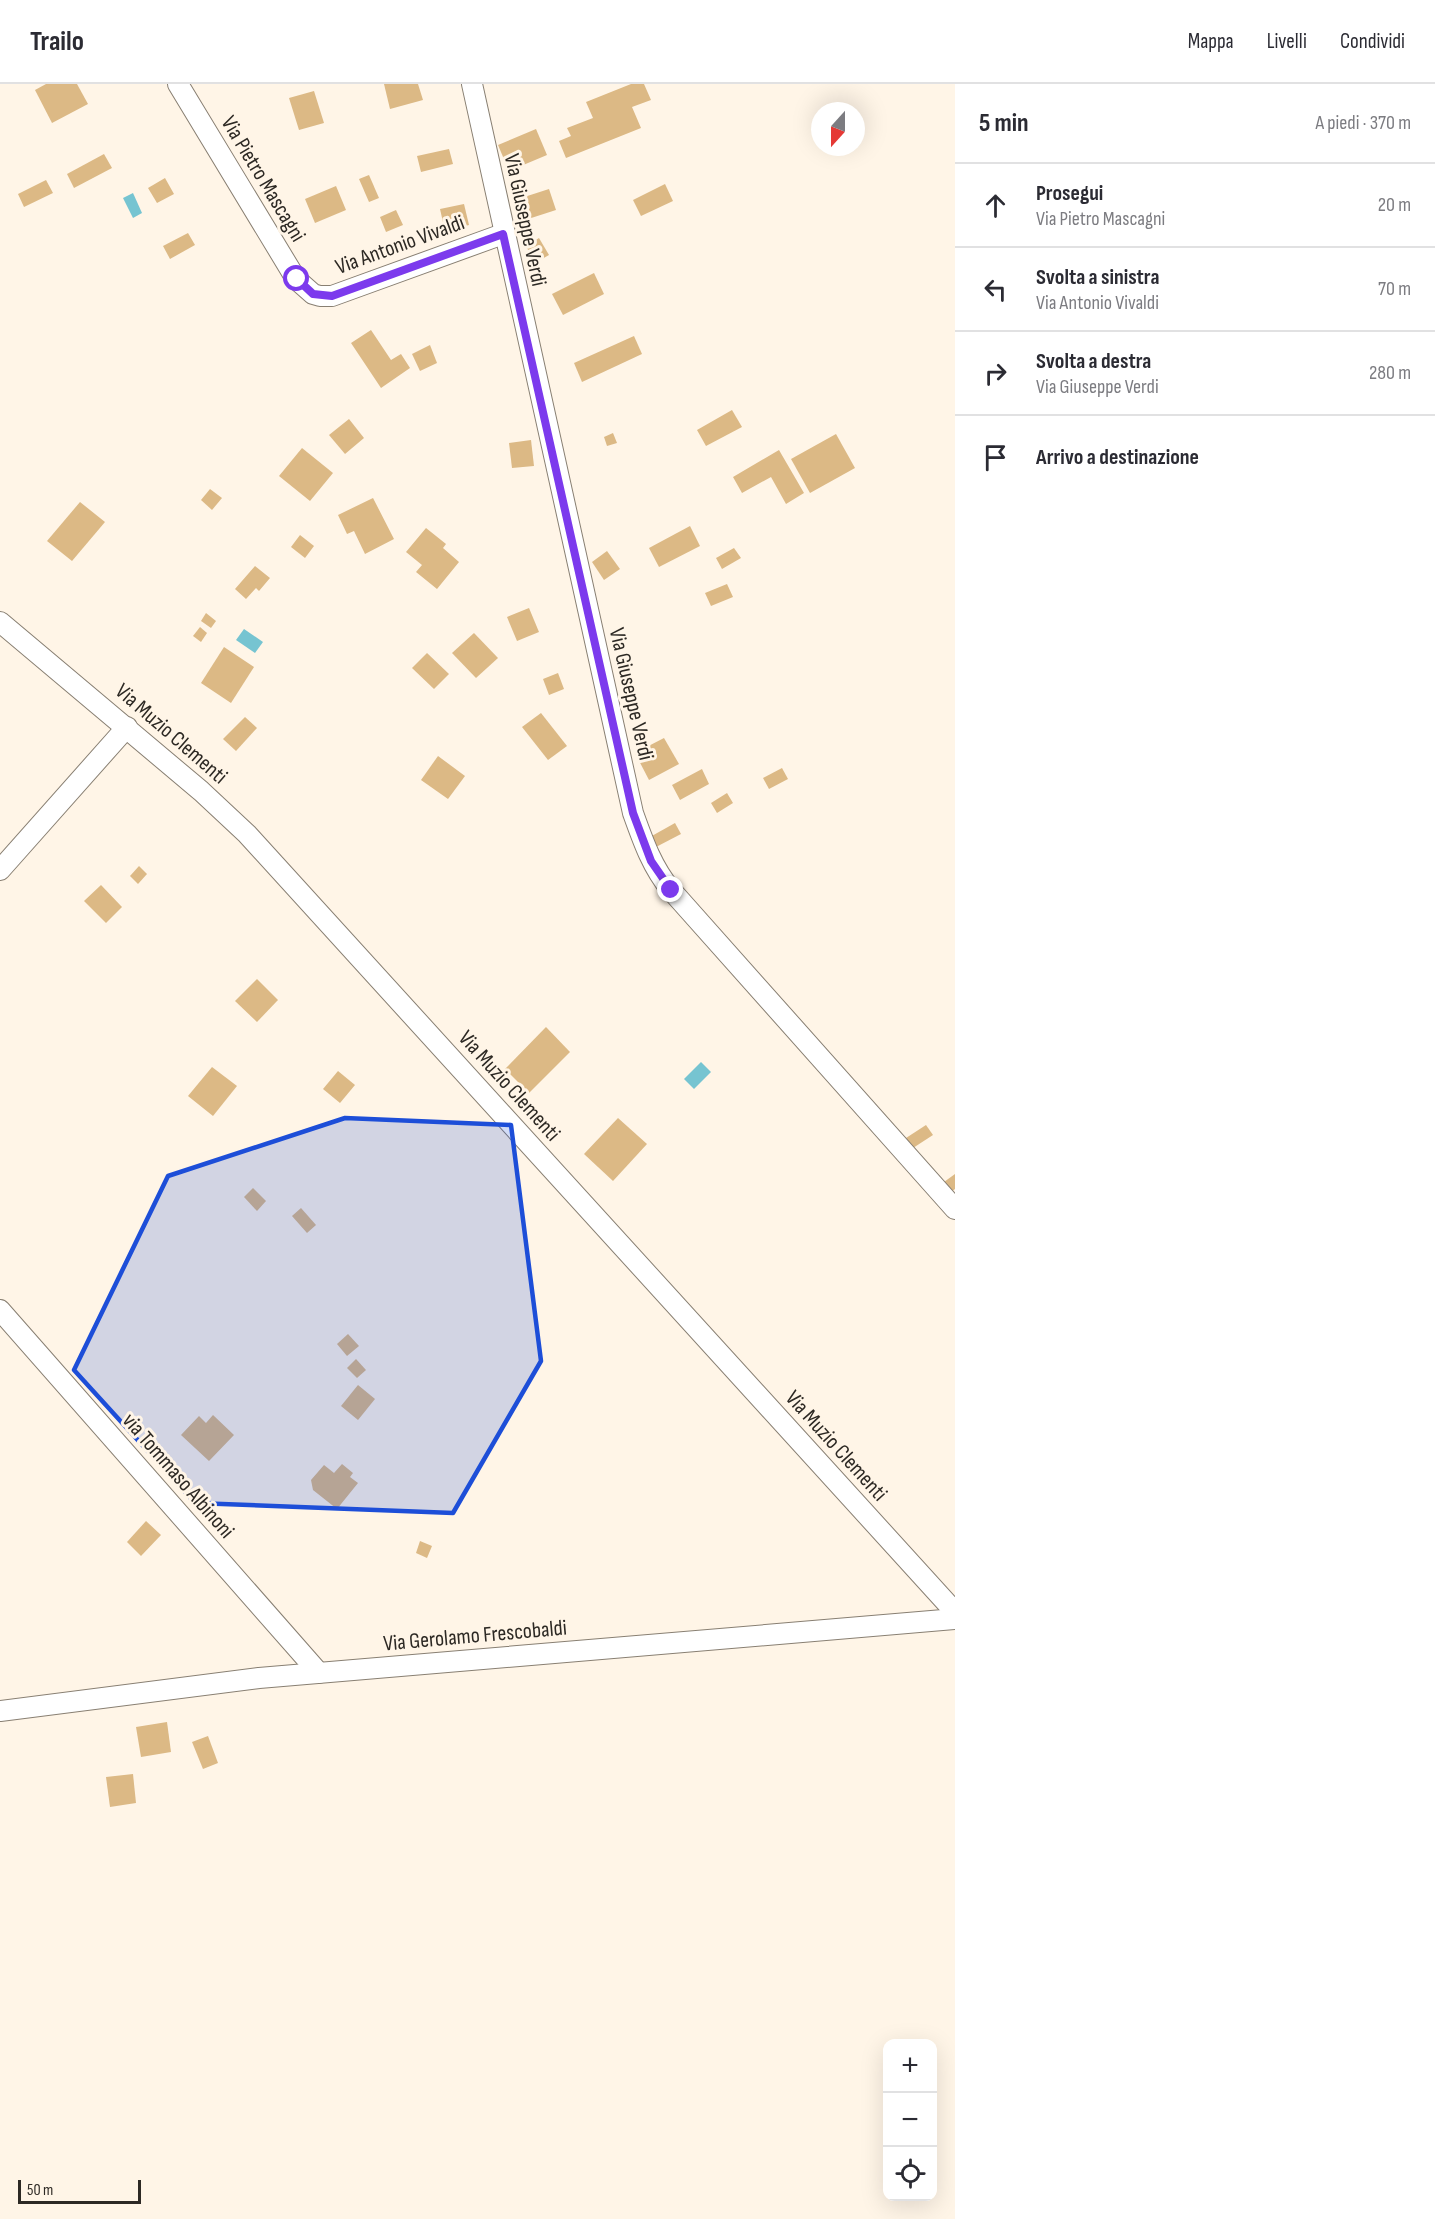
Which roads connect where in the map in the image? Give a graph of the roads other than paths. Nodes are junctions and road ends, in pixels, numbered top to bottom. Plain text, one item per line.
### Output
1 (178, 84) edge
2 (471, 84) edge
3 (503, 234) junction
4 (313, 294) joint
5 (0, 622) edge
6 (127, 728) junction
7 (0, 870) edge
8 (955, 1209) edge
9 (0, 1310) edge
10 (955, 1612) edge
11 (955, 1619) edge
12 (319, 1673) junction
13 (0, 1711) edge

1 - 4 street, Via Pietro Mascagni
2 - 3 street, Via Giuseppe Verdi
3 - 4 street, Via Antonio Vivaldi
3 - 8 street, Via Giuseppe Verdi
5 - 6 street, Via Muzio Clementi
6 - 7 street
6 - 10 street, Via Muzio Clementi
9 - 12 street, via Tommaso Albinoni
11 - 12 street, Via Gerolamo Frescobaldi
12 - 13 street, Via Gerolamo Frescobaldi

